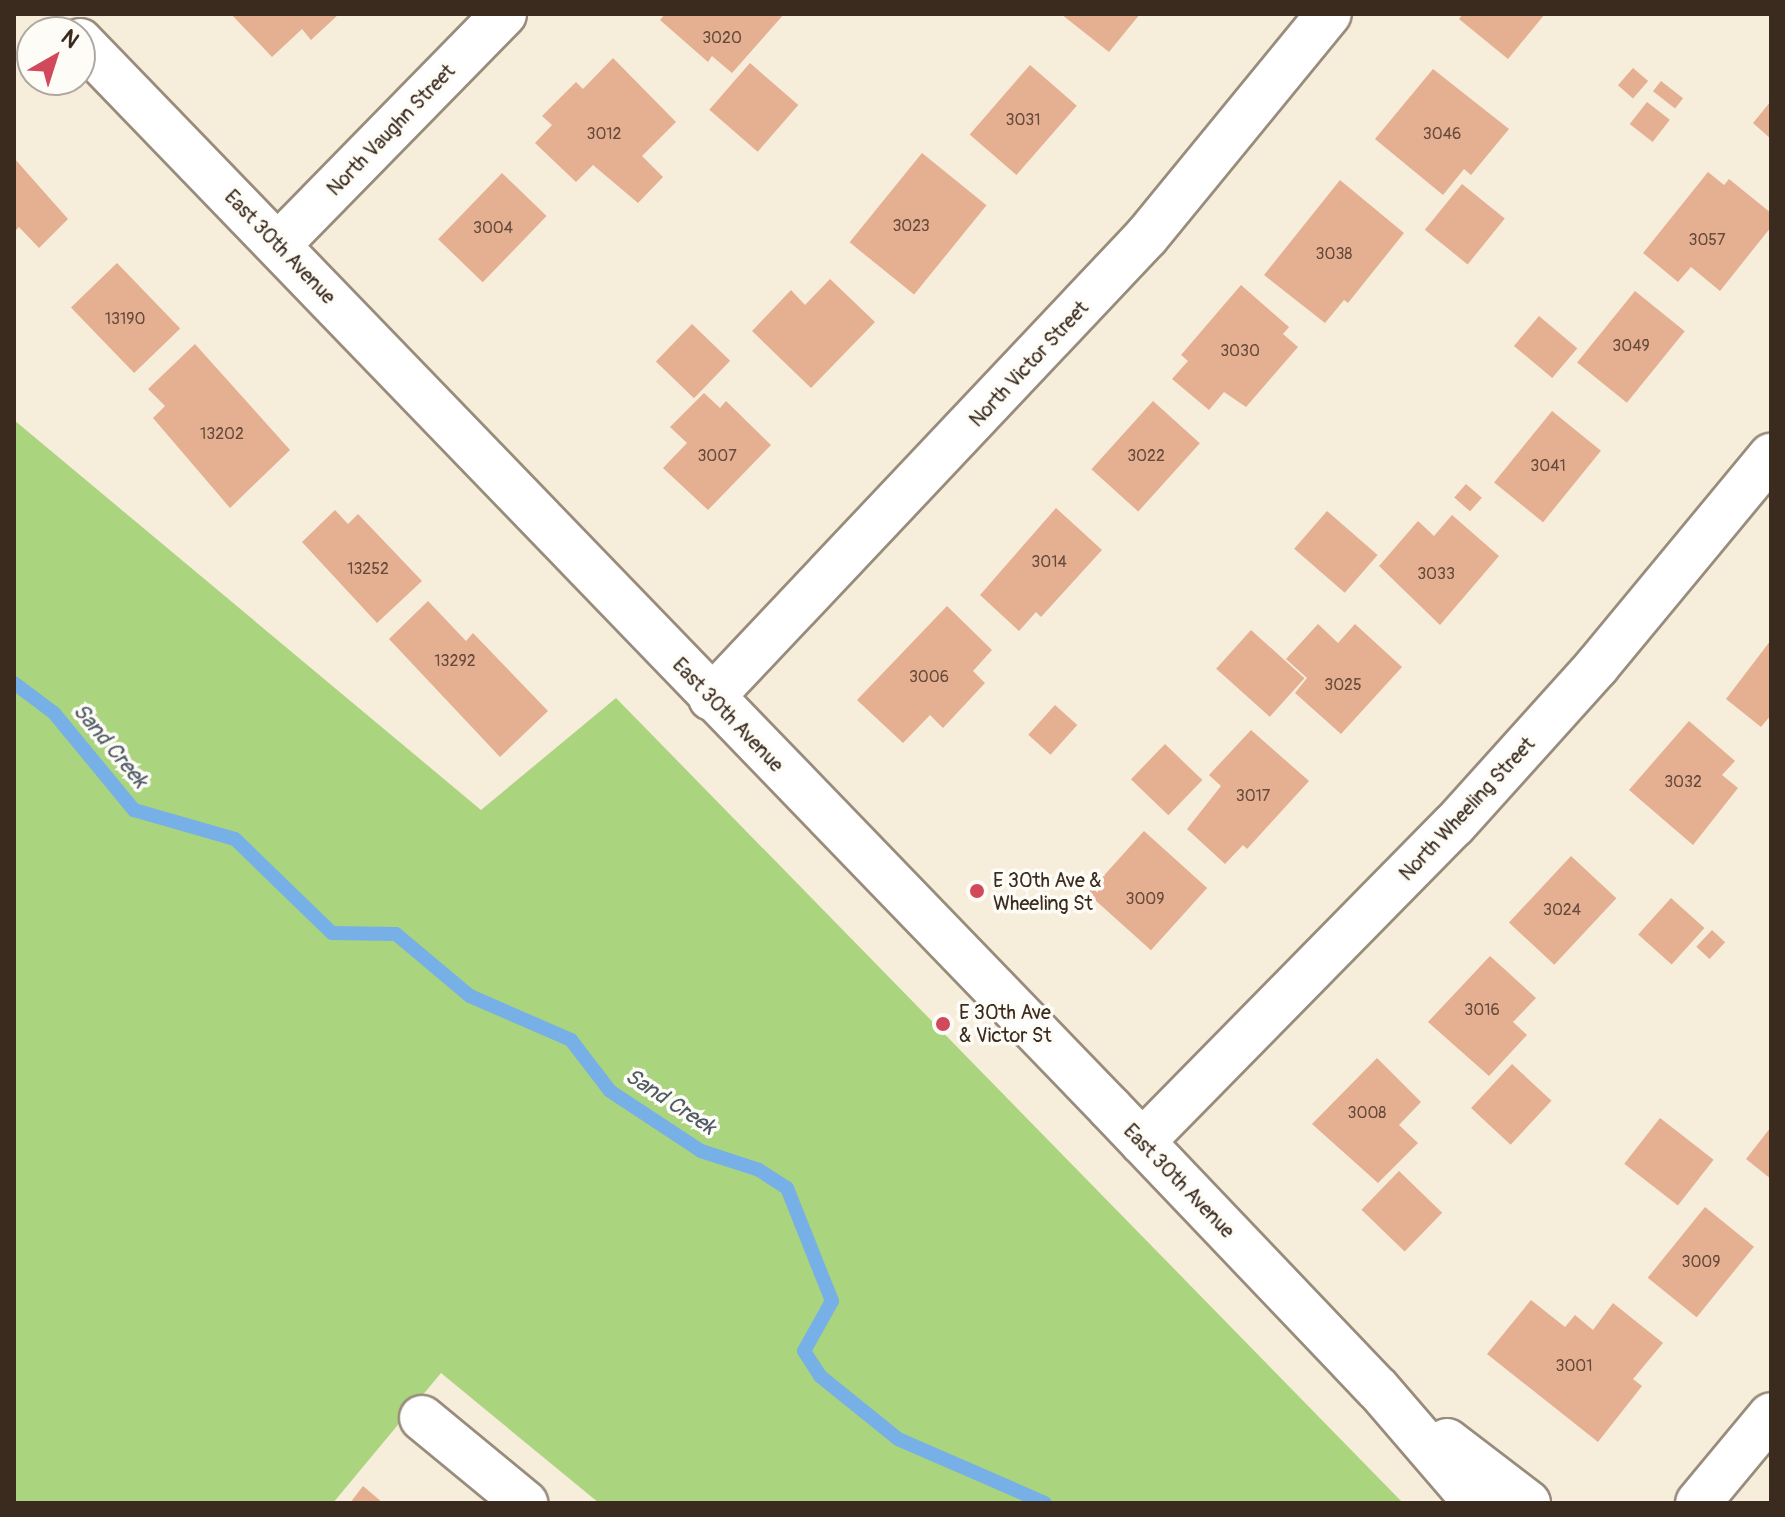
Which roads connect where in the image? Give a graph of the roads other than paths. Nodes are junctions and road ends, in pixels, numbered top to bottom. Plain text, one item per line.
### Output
1 (504, 14) edge
2 (1329, 14) edge
3 (96, 57) edge
4 (278, 245) junction
5 (1771, 456) edge
6 (711, 698) junction
7 (1142, 1142) junction
8 (1378, 1389) junction
9 (1771, 1415) edge
10 (422, 1418) dead end
11 (525, 1503) edge
12 (1476, 1503) edge
13 (1528, 1503) edge
14 (1698, 1503) edge

1 - 4 street, North Vaughn Street
2 - 6 street, North Victor Street
3 - 4 street, East 30th Avenue
4 - 6 street, East 30th Avenue
5 - 7 street, North Wheeling Street
6 - 7 street, East 30th Avenue
7 - 8 street, East 30th Avenue
8 - 12 street, East 30th Avenue
8 - 13 street, East 30th Avenue
9 - 14 street
10 - 11 street

